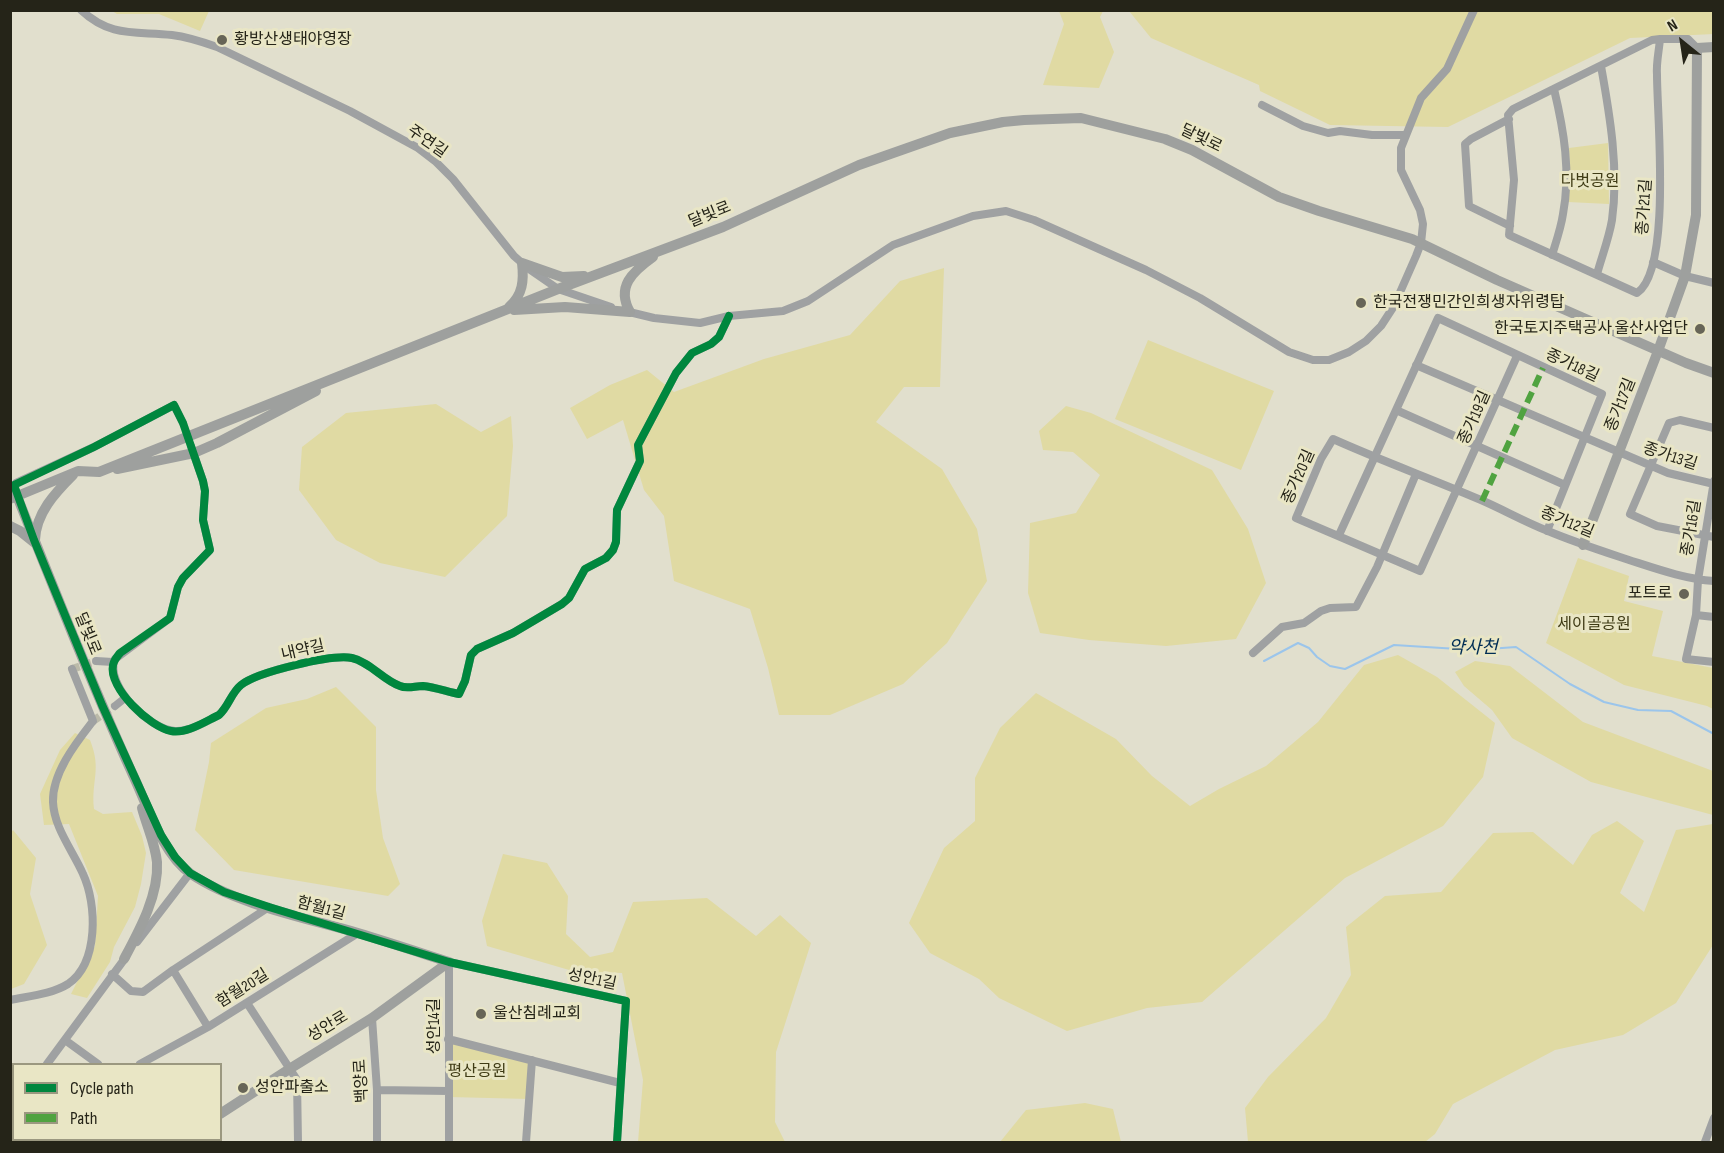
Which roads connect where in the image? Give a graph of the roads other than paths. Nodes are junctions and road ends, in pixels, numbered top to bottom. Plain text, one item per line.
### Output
1 (81, 10) edge
2 (1474, 10) edge
3 (1660, 39) junction
4 (1713, 47) edge
5 (1697, 48) junction
6 (1601, 66) junction
7 (1554, 89) junction
8 (1262, 105) dead end
9 (1508, 117) junction
10 (1406, 135) junction
11 (1510, 226) junction
12 (1421, 243) junction
13 (664, 249) junction
14 (1552, 255) junction
15 (1653, 262) junction
16 (522, 263) junction
17 (1597, 274) junction
18 (593, 276) junction
19 (1685, 276) junction
20 (1713, 283) edge
21 (558, 289) junction
22 (504, 311) junction
23 (630, 312) junction
24 (729, 316) junction
25 (1658, 351) junction
26 (1517, 356) junction
27 (1416, 365) junction
28 (1713, 373) edge
29 (336, 377) junction
30 (1497, 401) junction
31 (1396, 410) junction
32 (183, 423) dead end
33 (1713, 428) edge
34 (1584, 438) junction
35 (1477, 445) junction
36 (192, 450) junction
37 (1618, 453) junction
38 (1376, 458) junction
39 (1651, 466) junction
40 (78, 471) junction
41 (99, 472) junction
42 (1416, 474) junction
43 (1713, 483) edge
44 (1565, 485) junction
45 (1458, 491) junction
46 (14, 497) edge
47 (10, 526) edge
48 (1547, 531) junction
49 (1339, 535) junction
50 (1704, 535) junction
51 (1713, 537) edge
52 (36, 543) junction
53 (1583, 545) junction
54 (1382, 554) junction
55 (1698, 580) junction
56 (1713, 581) edge
57 (1696, 615) junction
58 (1713, 617) edge
59 (1253, 653) dead end
60 (96, 661) tunnel mouth
61 (114, 662) junction
62 (1713, 662) edge
63 (72, 669) dead end
64 (125, 698) junction
65 (115, 706) tunnel mouth
66 (135, 779) junction
67 (190, 873) junction
68 (269, 908) junction
69 (358, 933) junction
70 (124, 959) junction
71 (449, 962) junction
72 (173, 970) junction
73 (112, 975) junction
74 (10, 1000) edge
75 (247, 1003) junction
76 (372, 1018) junction
77 (208, 1027) junction
78 (448, 1039) junction
79 (65, 1040) junction
80 (532, 1060) junction
81 (48, 1063) edge
82 (96, 1063) edge
83 (144, 1063) edge
84 (291, 1068) junction
85 (620, 1083) junction
86 (377, 1089) junction
87 (449, 1091) junction
88 (222, 1113) edge
89 (1713, 1118) edge
90 (298, 1143) edge
91 (377, 1143) edge
92 (449, 1143) edge
93 (526, 1143) edge
94 (617, 1143) edge
95 (1705, 1143) edge

1 - 16 street, 주연길
2 - 10 street
3 - 5 street
3 - 6 street
3 - 15 street, 종가21길
4 - 5 main road
5 - 19 main road, 종가17길
6 - 7 street
6 - 17 street, 종가21길
7 - 9 street
7 - 14 street
8 - 10 street
9 - 11 street
9 - 11 street
10 - 12 street
11 - 14 street, 종가21길
12 - 13 main road, 달빛로
12 - 24 street
12 - 25 main road, 달빛로
13 - 18 main road, 달빛로
13 - 23 main road
14 - 17 street, 종가21길
15 - 17 street, 종가21길
15 - 19 street
16 - 18 main road
16 - 21 street, 주연길
16 - 22 main road
18 - 21 main road, 달빛로
19 - 20 street
19 - 25 main road, 종가17길
21 - 22 main road, 달빛로
21 - 23 street, 주연길
22 - 23 main road
22 - 29 main road, 달빛로
23 - 24 street, 주연길
24 - 64 street, 내약길
25 - 28 main road, 달빛로
25 - 37 main road, 종가17길
26 - 27 street, 종가18길
26 - 30 street, 종가19길
26 - 34 street, 종가18길
27 - 30 street
27 - 31 street, 종가18길
29 - 36 main road
29 - 41 main road, 달빛로
30 - 34 street
30 - 35 street, 종가19길
31 - 35 street
31 - 38 street, 종가18길
32 - 46 street
33 - 39 street
34 - 37 street, 종가13길
34 - 44 street, 종가18길
35 - 44 street
35 - 45 street, 종가19길
36 - 41 main road
36 - 61 street
37 - 39 street, 종가13길
37 - 53 main road, 종가17길
38 - 42 street, 종가12길
38 - 49 street
38 - 49 street, 종가20길
39 - 43 street, 종가13길
39 - 50 street
40 - 41 main road, 달빛로
40 - 46 main road, 달빛로
40 - 52 main road
42 - 45 street, 종가12길
42 - 54 street
43 - 50 street, 종가16길
44 - 48 street, 종가18길
45 - 48 street, 종가12길
45 - 54 street, 종가20길
46 - 52 main road, 달빛로
47 - 52 main road
48 - 53 street, 종가12길
49 - 54 street, 종가20길
50 - 51 street
50 - 55 street, 종가16길
52 - 66 main road, 달빛로
53 - 55 street, 종가12길
54 - 59 street
55 - 56 street, 종가12길
55 - 57 street, 종가16길
57 - 58 street
57 - 62 street, 종가16길
60 - 61 street
61 - 64 street, 내약길
63 - 74 street
64 - 65 street
66 - 67 main road, 달빛로
66 - 70 main road
67 - 68 main road, 함월1길
67 - 70 street
68 - 69 main road, 함월1길
68 - 72 street
69 - 71 main road, 함월1길
69 - 75 street, 함월20길
70 - 73 street
71 - 76 main road, 성안로
71 - 78 street, 성안14길
71 - 85 street, 성안1길
72 - 73 street
72 - 77 street
73 - 79 street
75 - 77 street, 함월20길
75 - 84 street
76 - 84 main road, 성안로
76 - 86 street, 백양로
77 - 83 street, 함월20길
78 - 80 street
78 - 87 street, 성안14길
79 - 81 street
79 - 82 street
80 - 85 street
80 - 93 street
84 - 88 main road, 성안로
84 - 90 street
85 - 94 street, 성안1길
86 - 87 street
86 - 91 street, 백양로
87 - 92 street, 성안14길
89 - 95 street

